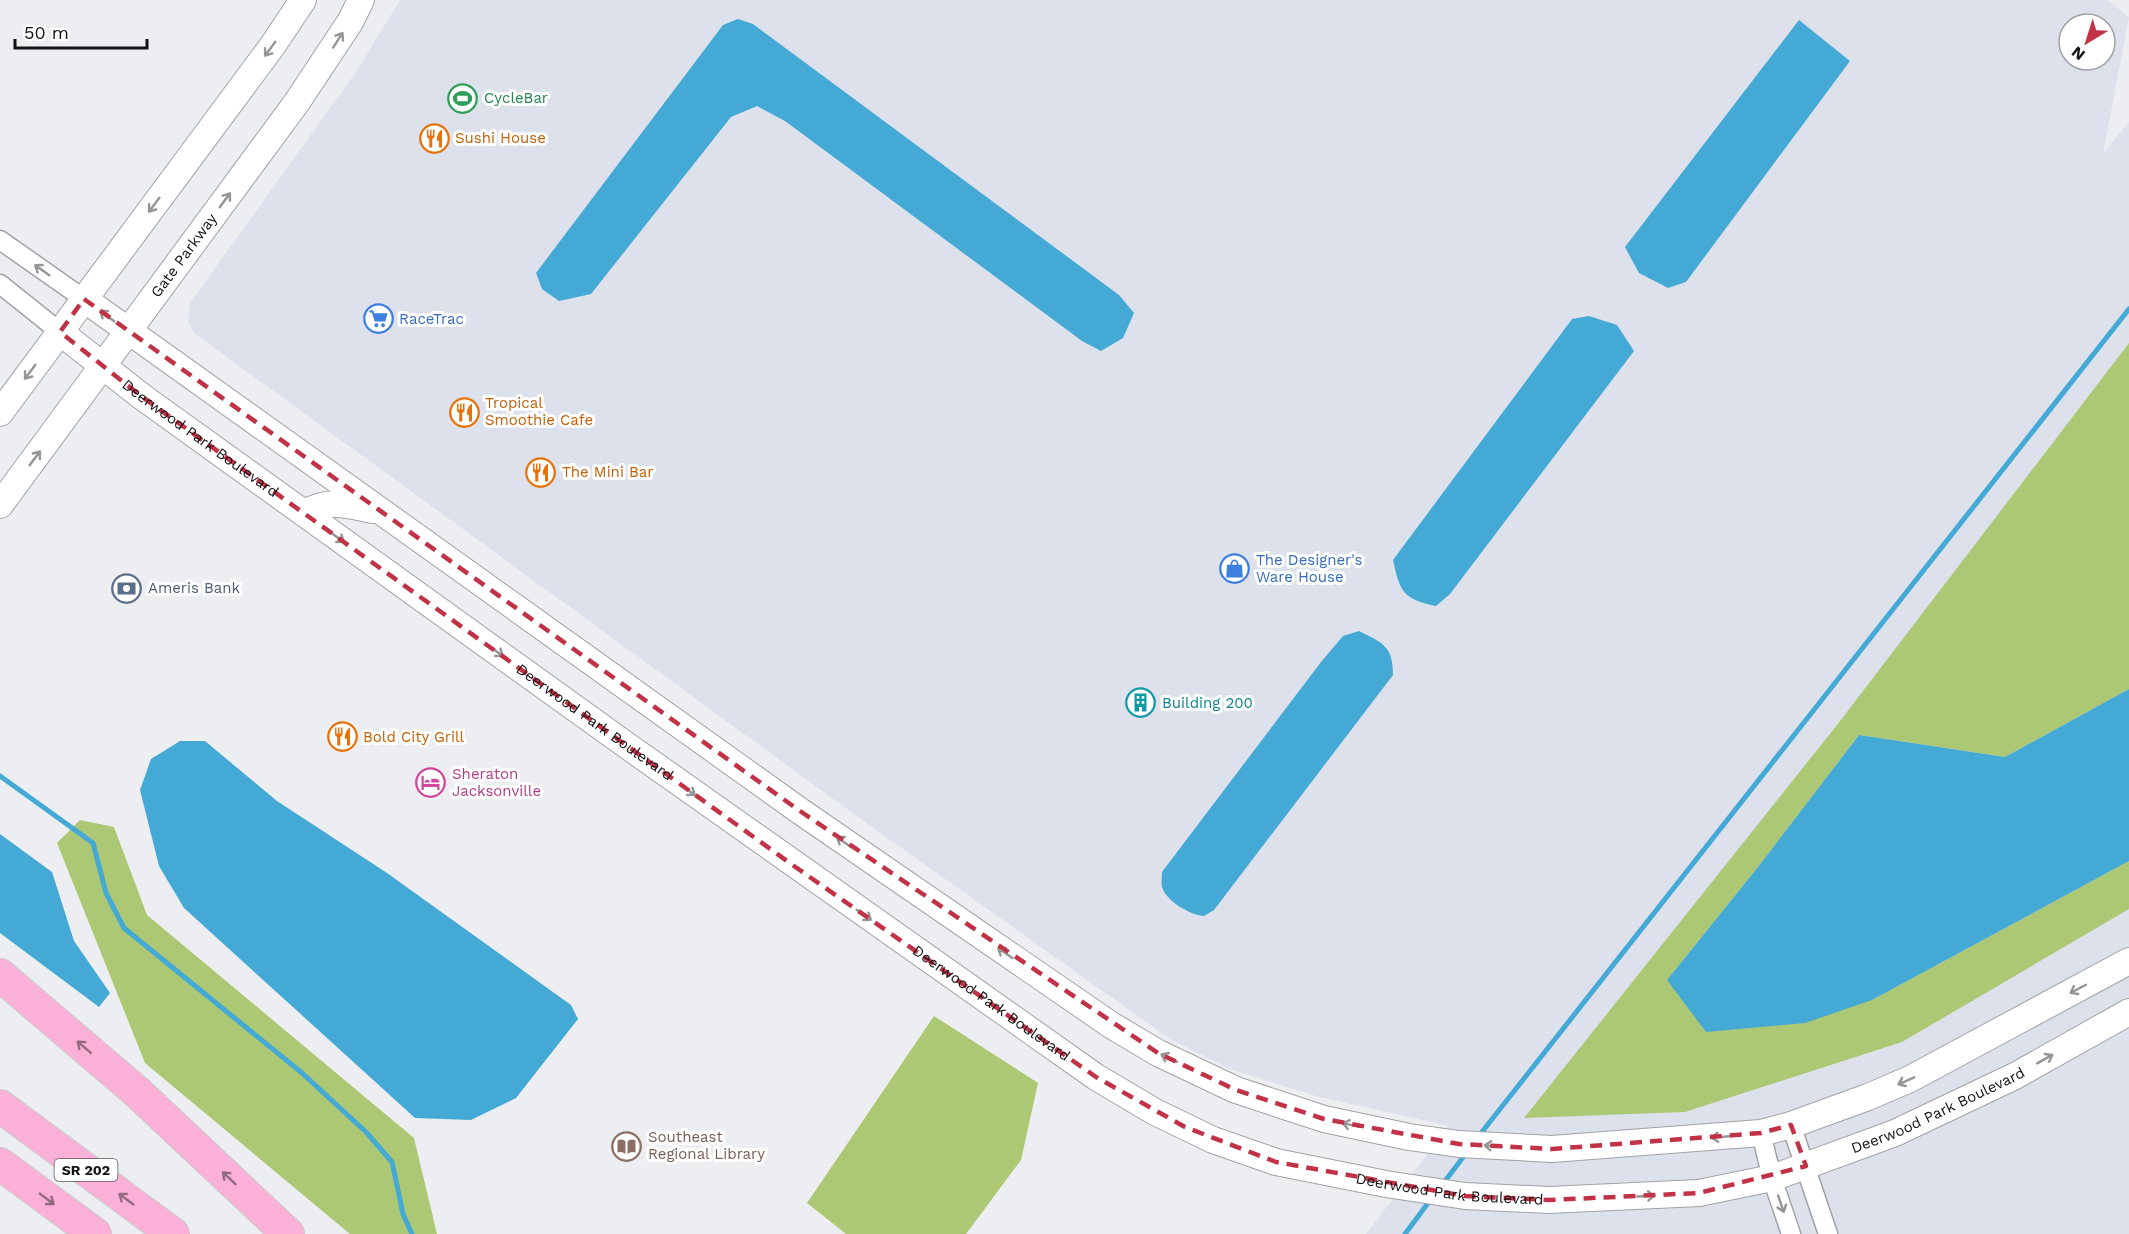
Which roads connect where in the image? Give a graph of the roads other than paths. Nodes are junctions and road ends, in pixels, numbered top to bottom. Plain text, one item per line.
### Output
1 (303, 0) edge
2 (361, 0) edge
3 (0, 240) edge
4 (0, 284) edge
5 (84, 300) junction
6 (60, 332) junction
7 (129, 332) junction
8 (103, 367) junction
9 (0, 413) edge
10 (0, 505) edge
11 (379, 511) junction
12 (304, 513) junction
13 (2129, 961) edge
14 (0, 975) edge
15 (2129, 1012) edge
16 (0, 1106) edge
17 (1791, 1125) junction
18 (1761, 1133) junction
19 (0, 1164) edge
20 (1806, 1166) junction
21 (1772, 1178) junction
22 (95, 1234) edge
23 (173, 1234) edge
24 (288, 1234) edge
25 (1791, 1234) edge
26 (1828, 1234) edge

1 -> 5 main road
7 -> 2 main road, Gate Parkway
5 -> 3 street
4 - 6 street, Deerwood Park Boulevard
5 - 6 main road
7 -> 5 main road
6 - 8 main road, Deerwood Park Boulevard
6 -> 9 main road
7 - 8 main road, Gate Parkway
7 - 11 main road
10 -> 8 main road, Gate Parkway
8 - 12 main road, Deerwood Park Boulevard
11 - 12 main road
18 -> 11 main road
12 -> 21 main road, Deerwood Park Boulevard
13 -> 17 main road
24 -> 14 highway
20 -> 15 main road, Deerwood Park Boulevard
23 -> 16 highway, SR 202
17 - 18 main road
17 - 20 street
18 - 21 street
19 -> 22 highway, SR 202
20 - 21 main road, Deerwood Park Boulevard
20 - 26 street
21 -> 25 street

